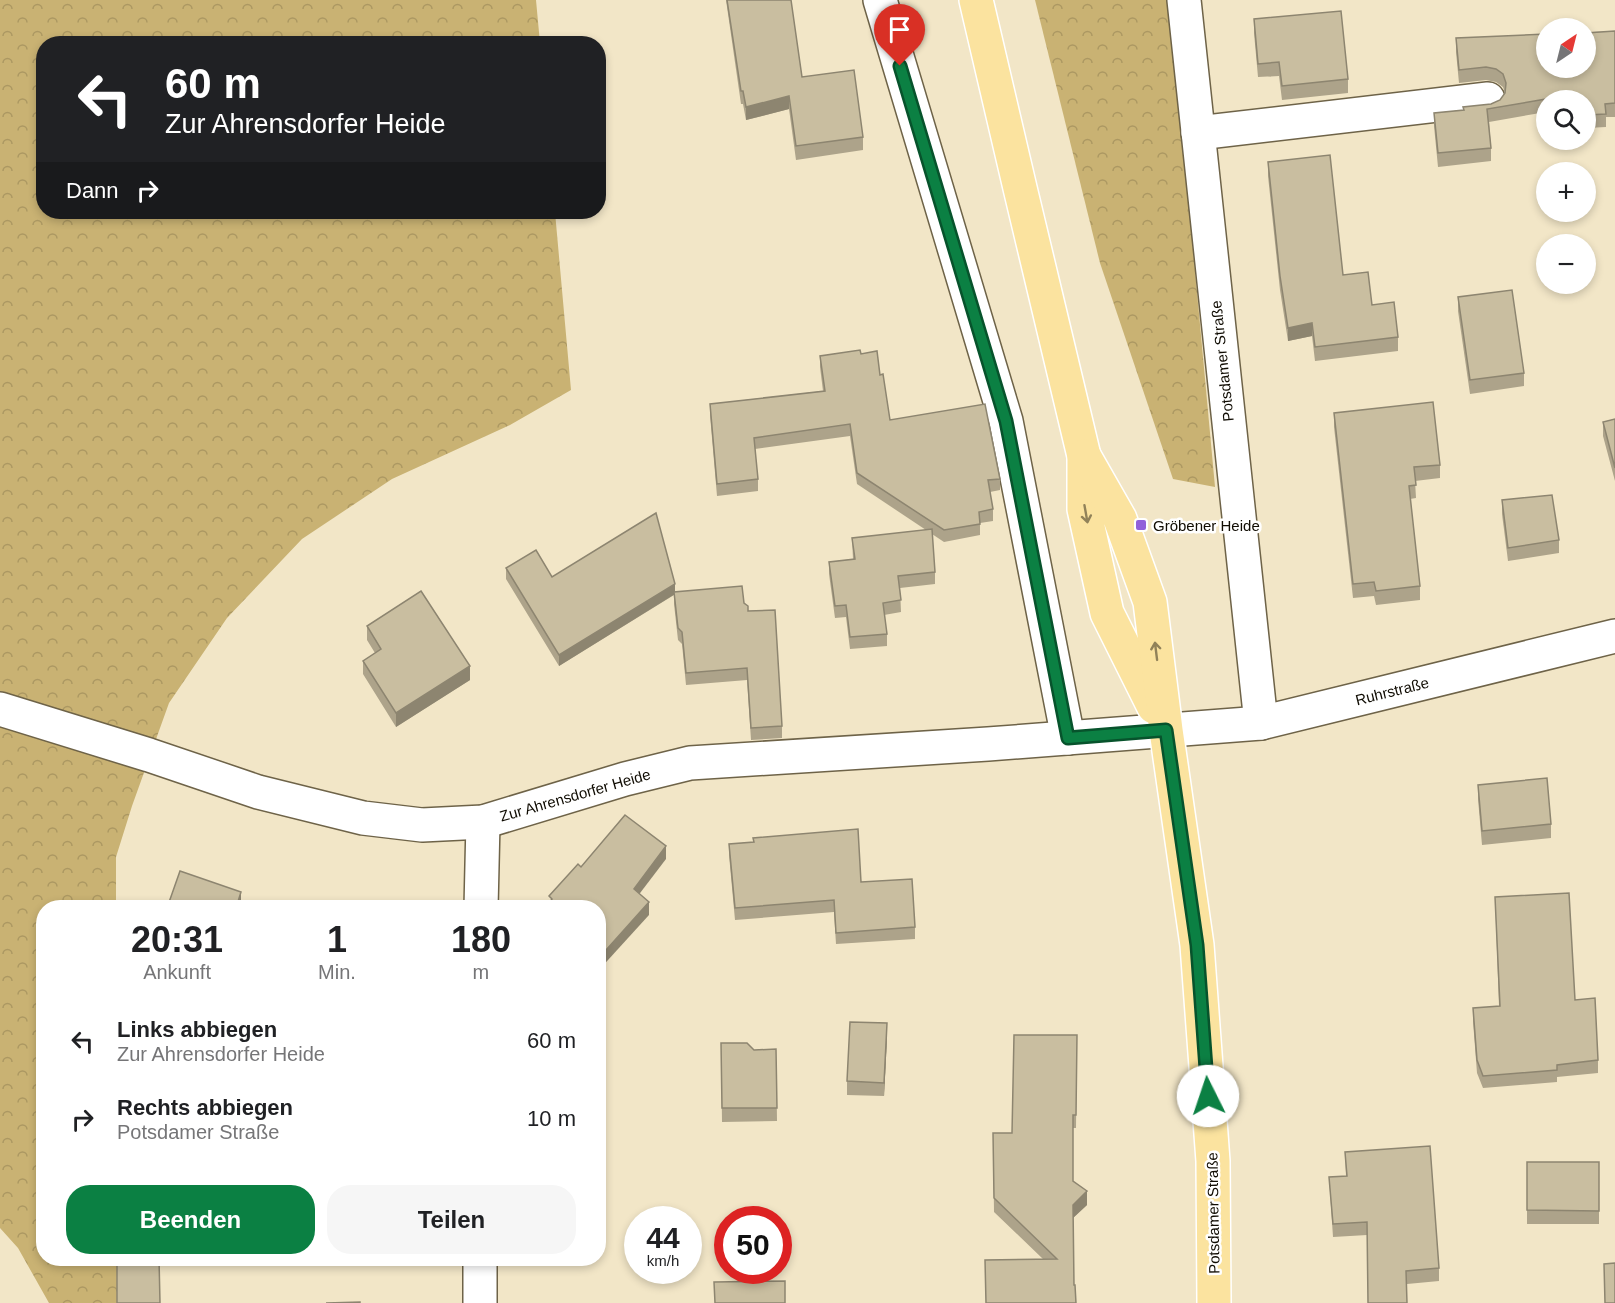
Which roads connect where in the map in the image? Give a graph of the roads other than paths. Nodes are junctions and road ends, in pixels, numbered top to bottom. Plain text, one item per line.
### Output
1 (880, 0) edge
2 (976, 0) edge
3 (1184, 0) edge
4 (1488, 99) dead end
5 (1198, 133) junction
6 (1084, 456) junction
7 (1615, 636) edge
8 (0, 709) edge
9 (1261, 723) junction
10 (1166, 730) junction
11 (1068, 738) junction
12 (483, 822) junction
13 (482, 900) edge
14 (480, 1266) edge
15 (480, 1303) edge
16 (1214, 1303) edge

1 - 11 street
2 - 6 main road, Potsdamer Straße
3 - 5 street, Potsdamer Straße
4 - 5 street
5 - 9 street, Potsdamer Straße
10 -> 6 main road, Potsdamer Straße
6 -> 10 main road, Potsdamer Straße
7 - 9 street, Ruhrstraße
8 - 12 street, Zur Ahrensdorfer Heide
9 - 10 street, Ruhrstraße
10 - 11 street, Zur Ahrensdorfer Heide
10 - 16 main road, Potsdamer Straße
11 - 12 street, Zur Ahrensdorfer Heide
12 - 13 street
14 - 15 street

